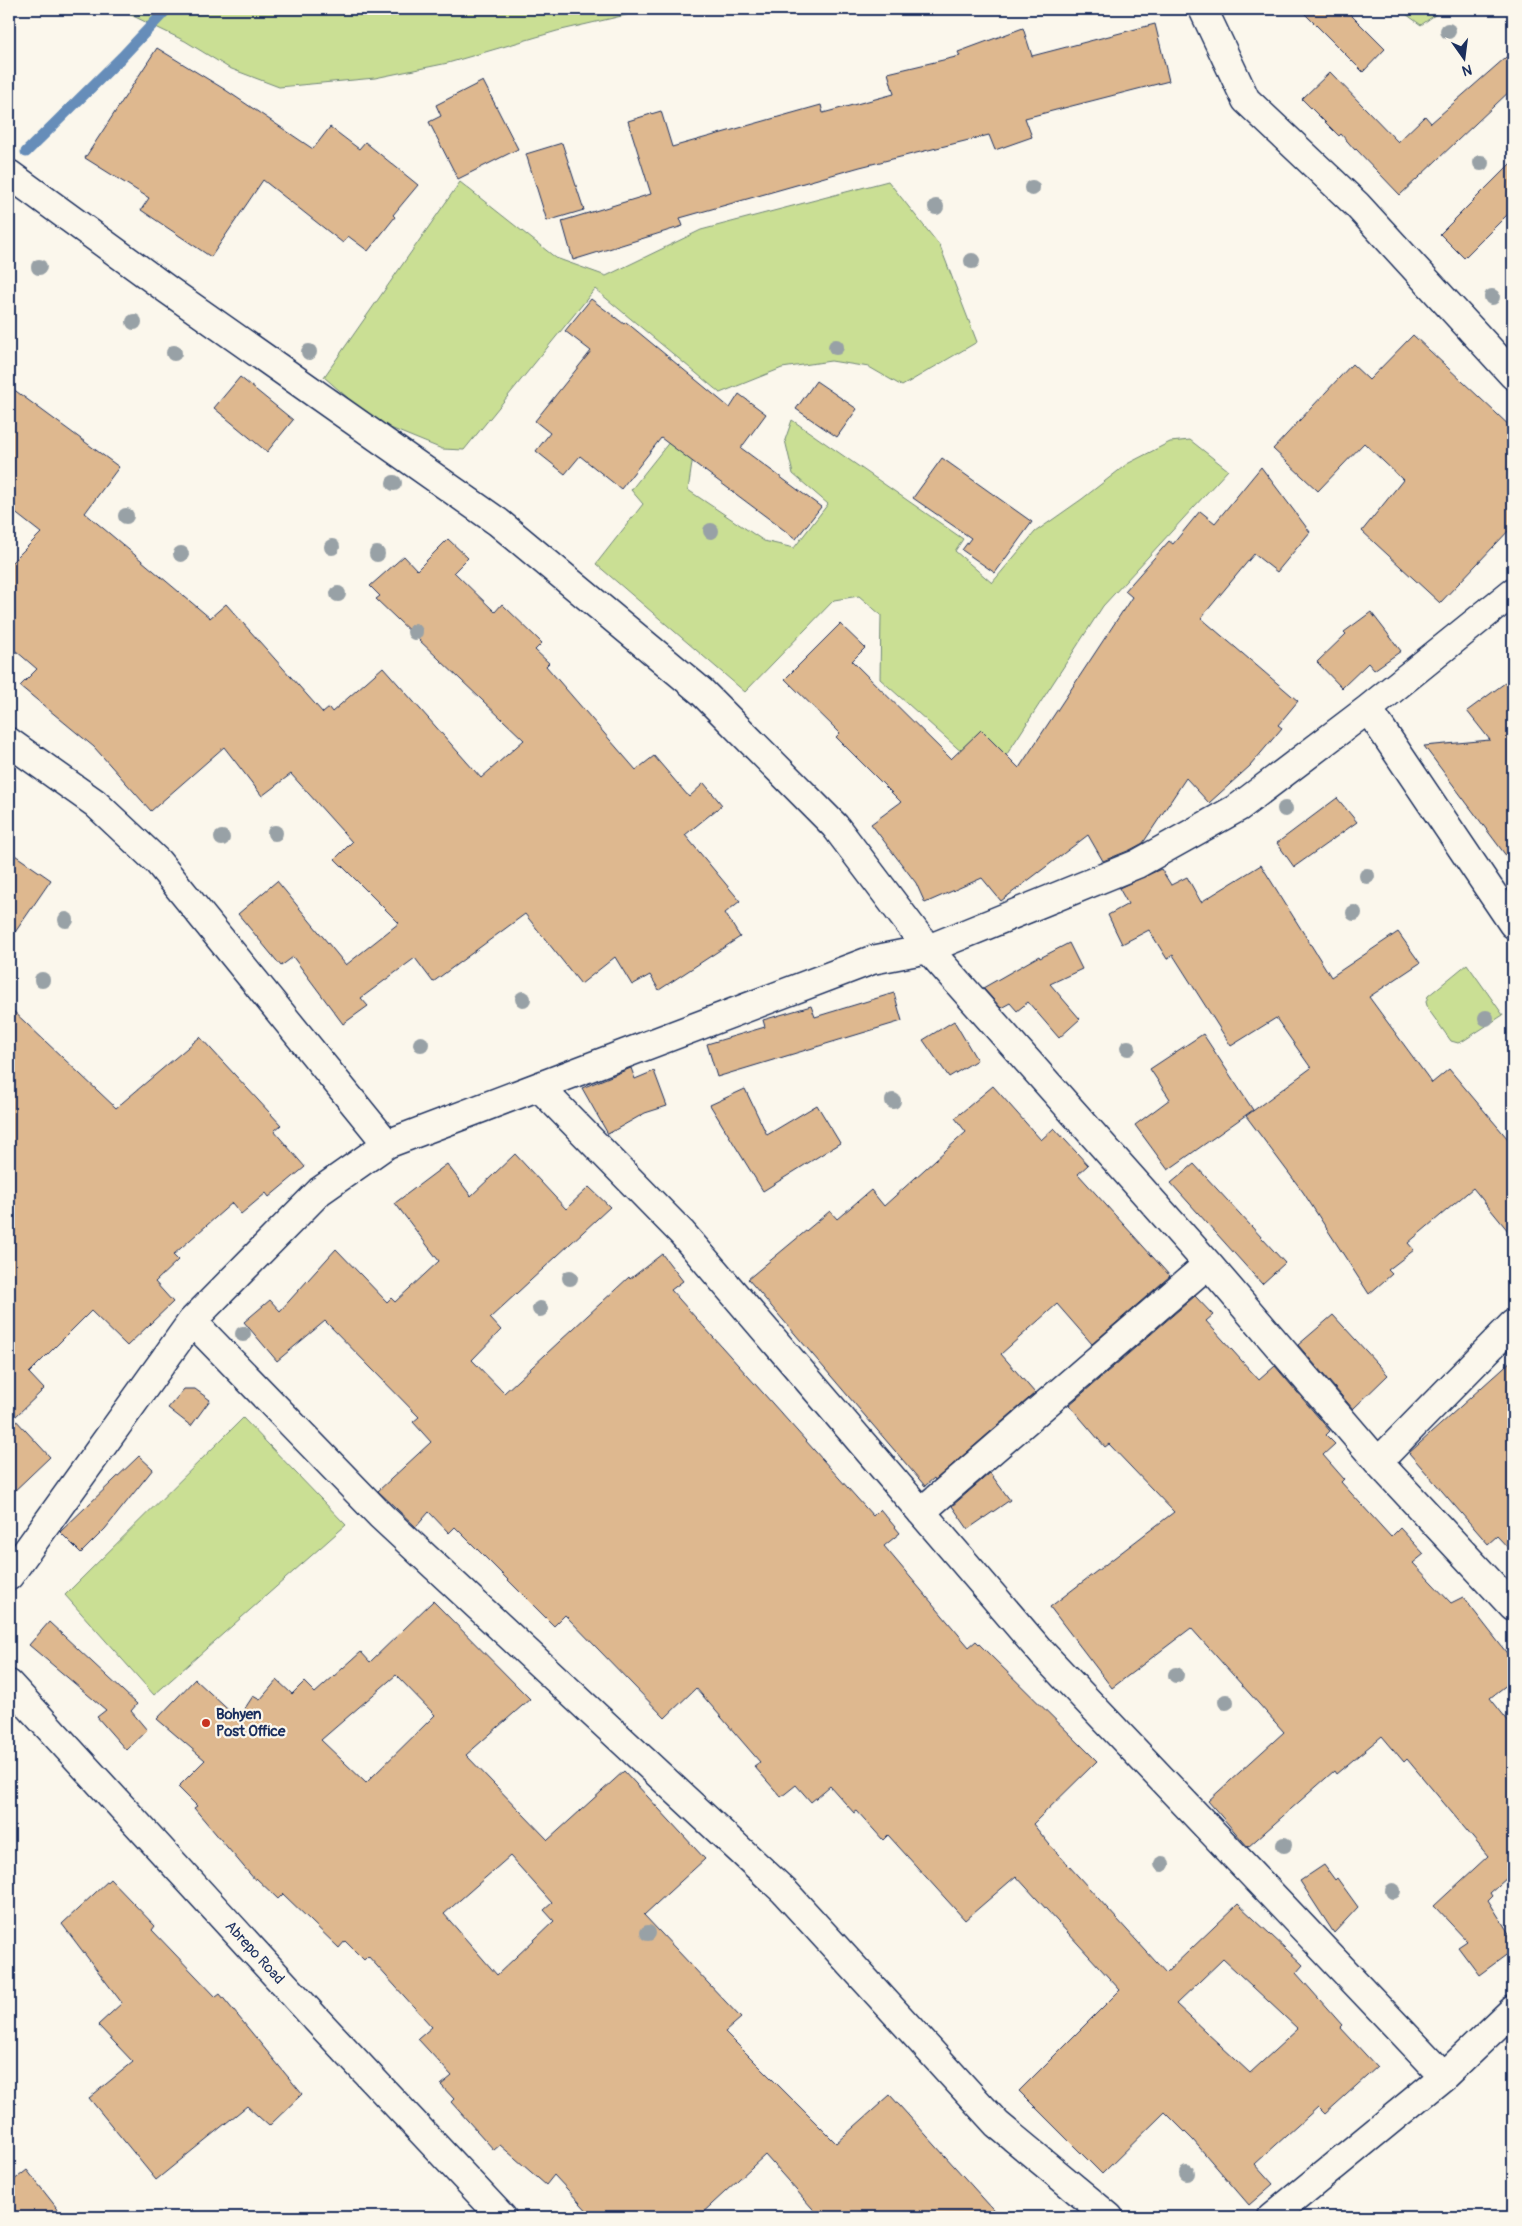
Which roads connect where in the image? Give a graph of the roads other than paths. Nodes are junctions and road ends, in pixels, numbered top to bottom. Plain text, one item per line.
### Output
1 (1203, 9) edge
2 (9, 174) edge
3 (1513, 375) edge
4 (1513, 592) edge
5 (1368, 709) junction
6 (9, 742) edge
7 (1513, 924) edge
8 (928, 949) junction
9 (539, 1087) junction
10 (387, 1144) junction
11 (1208, 1264) junction
12 (192, 1321) junction
13 (1513, 1324) edge
14 (1378, 1462) junction
15 (920, 1512) junction
16 (9, 1576) edge
17 (1513, 1607) edge
18 (9, 1684) edge
19 (1513, 2010) edge
20 (1444, 2076) junction
21 (502, 2217) edge
22 (1110, 2217) edge
23 (1272, 2217) edge

1 - 3 street
2 - 8 street
4 - 5 street
5 - 7 street
5 - 8 street
6 - 10 street
8 - 9 street
8 - 11 street
9 - 10 street
9 - 15 street
10 - 12 street
11 - 14 street
11 - 15 street
12 - 16 street
12 - 22 street
13 - 14 street
14 - 17 street
15 - 20 street
18 - 21 street, Abrepo Road
19 - 20 street
20 - 23 street

